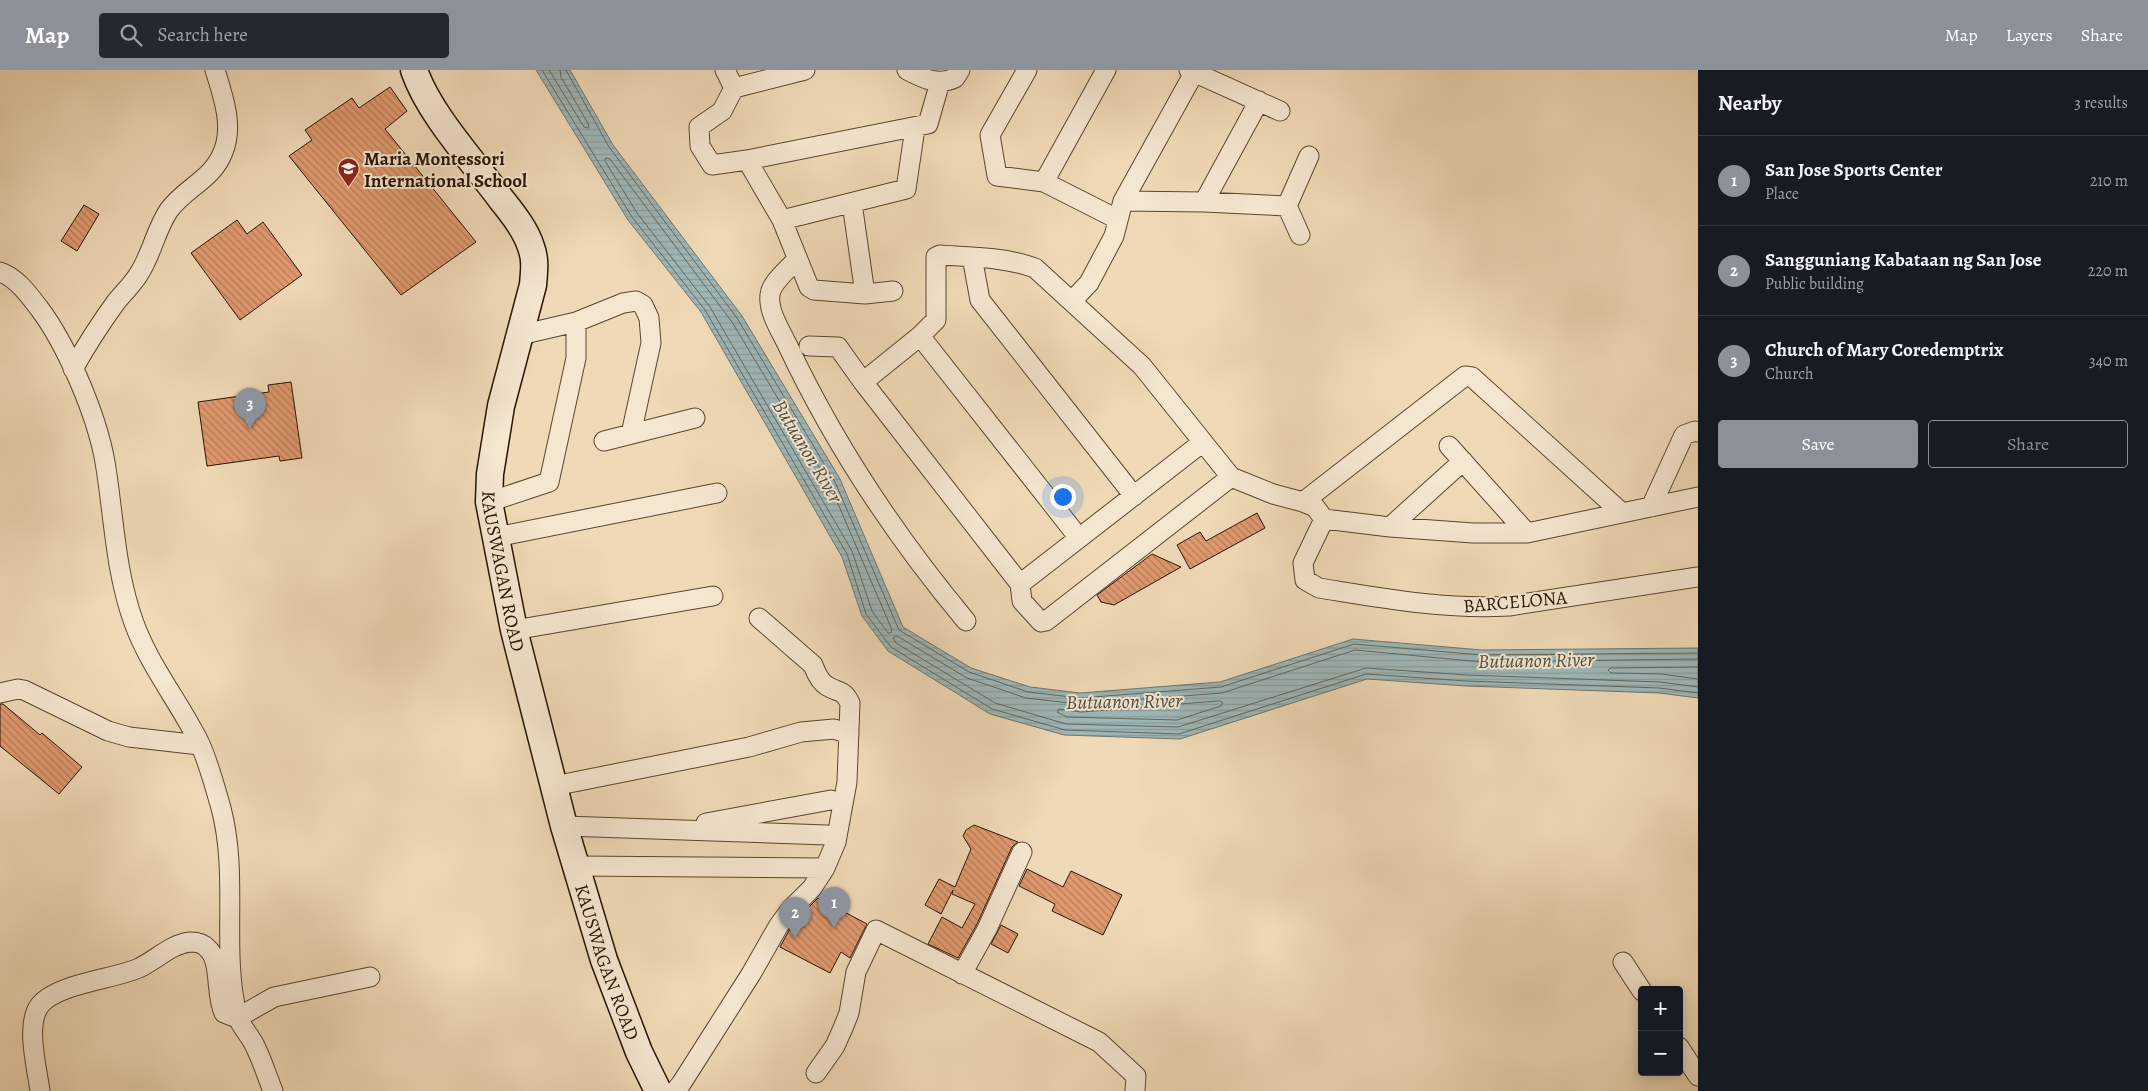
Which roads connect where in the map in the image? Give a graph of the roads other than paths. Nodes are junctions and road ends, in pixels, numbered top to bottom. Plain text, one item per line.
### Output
1 (216, 70) edge
2 (414, 70) edge
3 (725, 70) edge
4 (805, 70) edge
5 (907, 70) edge
6 (960, 70) edge
7 (1028, 70) edge
8 (1106, 70) edge
9 (1192, 72) edge
10 (940, 82) junction
11 (734, 88) junction
12 (1259, 101) junction
13 (1280, 111) dead end
14 (915, 128) junction
15 (1309, 156) dead end
16 (748, 160) junction
17 (1044, 182) junction
18 (1204, 202) junction
19 (852, 203) junction
20 (1287, 206) junction
21 (1120, 210) junction
22 (782, 220) junction
23 (1300, 235) dead end
24 (972, 257) junction
25 (797, 259) junction
26 (0, 272) edge
27 (894, 291) dead end
28 (865, 294) junction
29 (1072, 301) junction
30 (576, 322) junction
31 (520, 335) junction
32 (920, 336) junction
33 (809, 346) dead end
34 (73, 369) junction
35 (863, 382) junction
36 (695, 418) dead end
37 (1698, 432) edge
38 (632, 434) junction
39 (604, 441) dead end
40 (1202, 442) junction
41 (1449, 446) dead end
42 (1463, 461) junction
43 (1231, 477) junction
44 (716, 493) dead end
45 (1134, 496) junction
46 (1698, 497) edge
47 (489, 502) junction
48 (1303, 502) junction
49 (1651, 506) junction
50 (1621, 512) junction
51 (1324, 519) junction
52 (1390, 527) junction
53 (1527, 533) junction
54 (496, 537) junction
55 (1080, 538) junction
56 (1698, 577) edge
57 (1020, 584) junction
58 (713, 596) dead end
59 (759, 618) dead end
60 (966, 621) dead end
61 (514, 630) junction
62 (0, 693) edge
63 (849, 734) junction
64 (200, 745) junction
65 (554, 786) junction
66 (831, 800) dead end
67 (798, 807) junction
68 (564, 826) junction
69 (670, 829) junction
70 (796, 834) junction
71 (827, 835) dead end
72 (1022, 852) dead end
73 (577, 866) junction
74 (825, 868) junction
75 (1623, 962) dead end
76 (962, 974) junction
77 (370, 977) dead end
78 (1639, 986) edge
79 (237, 1018) junction
80 (1683, 1053) edge
81 (816, 1073) dead end
82 (1698, 1076) edge
83 (40, 1091) edge
84 (273, 1091) edge
85 (658, 1091) edge
86 (675, 1091) edge
87 (1135, 1091) edge

1 - 34 street
2 - 31 street, KAUSWAGAN ROAD
3 - 11 street
4 - 11 street
5 - 10 street
6 - 10 street
7 - 17 street
8 - 17 street
9 - 12 street
9 - 21 street
10 - 14 street
11 - 16 street
12 - 13 street
12 - 18 street
14 - 16 street
14 - 19 street
15 - 20 street
16 - 22 street
17 - 21 street
18 - 20 street
18 - 21 street
19 - 22 street
19 - 28 street
20 - 23 street
21 - 29 street
22 - 25 street
24 - 29 street
24 - 32 street
24 - 45 street
25 - 28 street
25 - 60 street
26 - 34 street
27 - 28 street
29 - 40 street
30 - 31 street
30 - 38 street
30 - 47 street
31 - 47 street, KAUSWAGAN ROAD
32 - 35 street
32 - 55 street
33 - 35 street
34 - 64 street
35 - 57 street
36 - 38 street
37 - 49 street
38 - 39 street
40 - 43 street
40 - 45 street
41 - 42 street
42 - 52 street
42 - 53 street
43 - 48 street
43 - 57 street
44 - 54 street
45 - 55 street
46 - 49 street
47 - 54 street, KAUSWAGAN ROAD
48 - 50 street
48 - 51 street
49 - 50 street
50 - 53 street
51 - 52 street
51 - 56 street, BARCELONA
52 - 53 street
54 - 61 street, KAUSWAGAN ROAD
55 - 57 street
58 - 61 street
59 - 63 street
61 - 65 street, KAUSWAGAN ROAD
62 - 64 street
63 - 65 street
63 - 74 street
64 - 79 street
65 - 68 street, KAUSWAGAN ROAD
66 - 67 street
67 - 69 street
67 - 70 street
68 - 69 street
68 - 73 street, KAUSWAGAN ROAD
69 - 70 street
70 - 71 street
72 - 76 street
73 - 74 street
73 - 85 street, KAUSWAGAN ROAD
74 - 86 street
75 - 78 street
76 - 81 street
76 - 87 street
77 - 79 street
79 - 83 street
79 - 84 street
80 - 82 street

